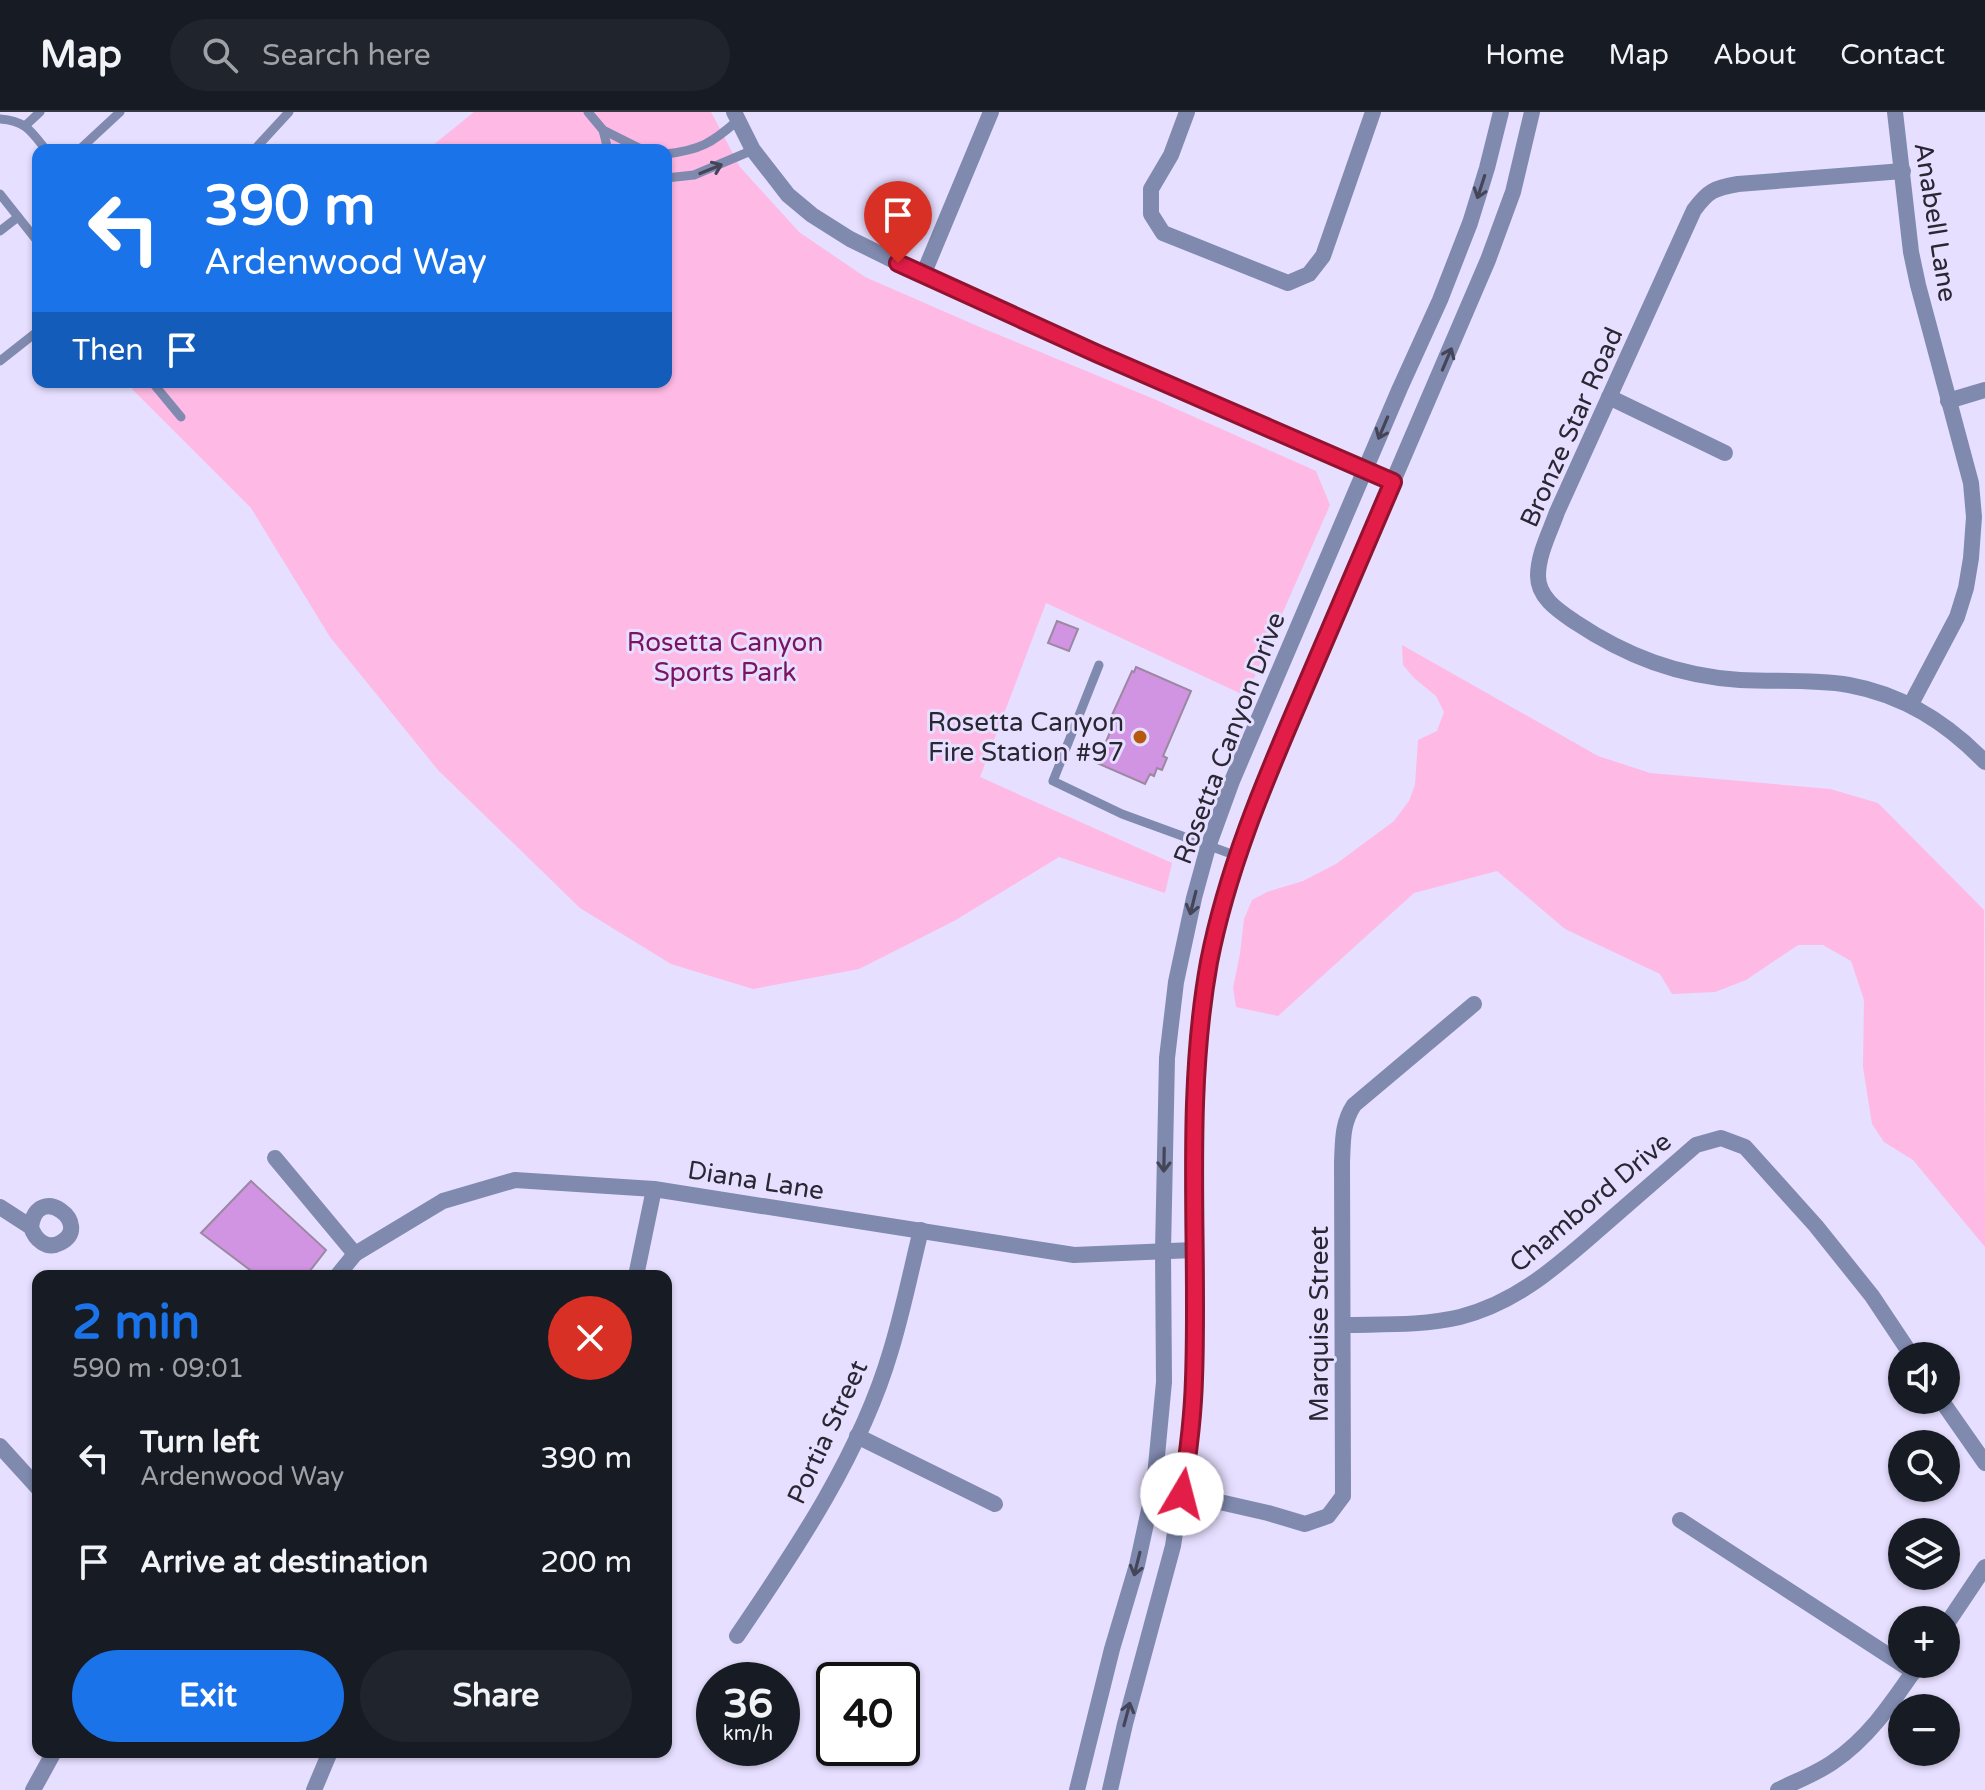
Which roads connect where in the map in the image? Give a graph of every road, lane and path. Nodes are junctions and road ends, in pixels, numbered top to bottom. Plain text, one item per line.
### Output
1 (40, 112) edge
2 (120, 112) edge
3 (289, 112) edge
4 (588, 112) edge
5 (991, 112) edge
6 (1187, 112) edge
7 (1373, 112) edge
8 (1501, 112) edge
9 (1532, 112) edge
10 (1895, 112) edge
11 (736, 116) edge
12 (0, 119) edge
13 (26, 125) junction
14 (603, 130) junction
15 (41, 144) edge
16 (85, 144) edge
17 (260, 144) edge
18 (606, 144) edge
19 (631, 144) edge
20 (753, 150) junction
21 (672, 153) edge
22 (1903, 171) junction
23 (672, 177) edge
24 (0, 194) edge
25 (18, 217) junction
26 (0, 231) edge
27 (32, 234) edge
28 (923, 275) junction
29 (32, 336) edge
30 (0, 361) edge
31 (157, 388) edge
32 (1985, 390) edge
33 (1609, 397) junction
34 (1948, 401) junction
35 (181, 417) dead end
36 (1725, 453) dead end
37 (1366, 470) junction
38 (1393, 482) junction
39 (1099, 665) dead end
40 (1911, 704) junction
41 (1985, 762) edge
42 (1208, 847) junction
43 (1237, 856) junction
44 (1474, 1004) dead end
45 (275, 1158) dead end
46 (654, 1189) junction
47 (0, 1207) edge
48 (31, 1227) dead end
49 (921, 1230) junction
50 (1194, 1250) junction
51 (1163, 1251) junction
52 (355, 1254) junction
53 (342, 1270) edge
54 (637, 1270) edge
55 (1344, 1325) junction
56 (1903, 1342) edge
57 (1951, 1414) edge
58 (857, 1436) junction
59 (0, 1446) edge
60 (1985, 1463) edge
61 (32, 1481) edge
62 (1154, 1487) junction
63 (1182, 1494) junction
64 (995, 1504) dead end
65 (1680, 1520) dead end
66 (1985, 1567) edge
67 (1959, 1606) edge
68 (737, 1636) dead end
69 (1888, 1650) edge
70 (1909, 1678) edge
71 (51, 1758) edge
72 (327, 1758) edge
73 (33, 1790) edge
74 (314, 1790) edge
75 (1077, 1790) edge
76 (1110, 1790) edge
77 (1778, 1790) edge

1 - 13 lane
2 - 16 lane
3 - 17 lane
4 - 14 lane
5 - 28 street
6 - 7 street
8 -> 37 street, Rosetta Canyon Drive
38 -> 9 street, Rosetta Canyon Drive
10 - 22 street, Anabell Lane
11 - 20 street
11 - 21 lane
12 - 13 lane
13 - 15 lane
14 - 18 lane
14 - 19 lane
23 -> 20 lane
20 - 28 street
22 - 33 street, Bronze Star Road
22 - 34 street, Anabell Lane
24 - 25 lane
25 - 26 lane
25 - 27 lane
28 - 37 street
29 - 30 lane
31 - 35 lane
32 - 34 street
33 - 36 street
33 - 40 street, Bronze Star Road
34 - 40 street, Anabell Lane
37 - 38 street
37 - 42 street, Rosetta Canyon Drive
38 - 43 street, Rosetta Canyon Drive
39 - 42 lane
40 - 41 street, Bronze Star Road
42 - 43 lane
42 -> 51 street, Rosetta Canyon Drive
43 - 50 street, Rosetta Canyon Drive
44 - 55 street, Marquise Street
45 - 52 street
46 - 49 street, Diana Lane
46 - 52 street, Diana Lane
46 - 54 street
47 - 48 street
49 - 51 street, Diana Lane
49 - 58 street, Portia Street
50 - 51 street, Diana Lane
50 - 63 street, Rosetta Canyon Drive
51 - 62 street, Rosetta Canyon Drive
52 - 53 street, Diana Lane
55 - 56 street, Chambord Drive
55 - 63 street, Marquise Street
57 - 60 street
58 - 64 street
58 - 68 street, Portia Street
59 - 61 street
62 - 63 street, Marquise Street
62 -> 75 street, Rosetta Canyon Drive
76 -> 63 street, Rosetta Canyon Drive
65 - 69 street
66 - 67 street
70 - 77 street
71 - 73 street
72 - 74 street

